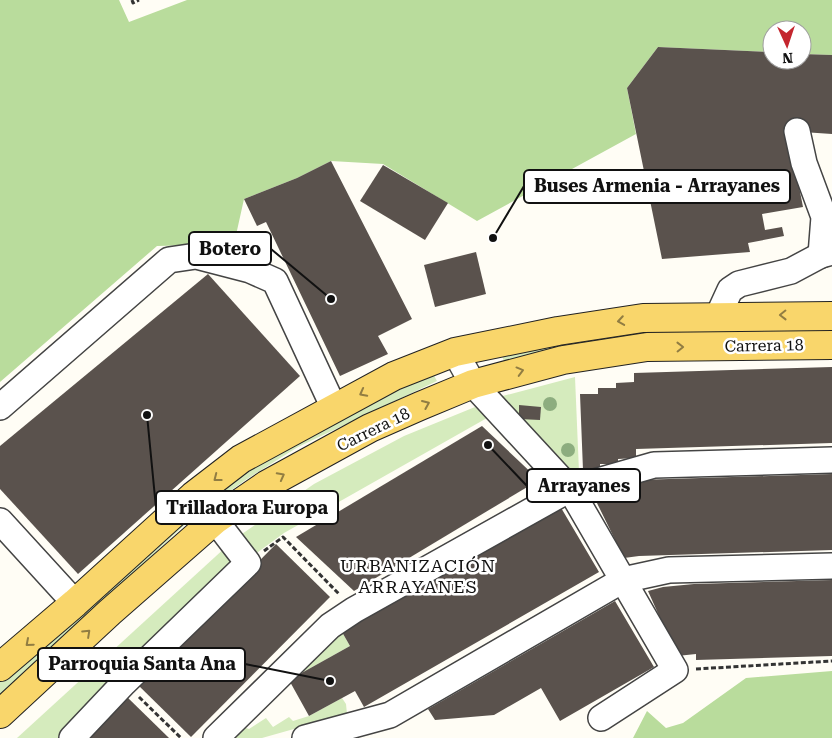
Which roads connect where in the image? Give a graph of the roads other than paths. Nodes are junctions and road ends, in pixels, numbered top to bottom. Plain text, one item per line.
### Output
1 (797, 132) dead end
2 (826, 254) edge
3 (718, 316) junction
4 (832, 316) edge
5 (832, 345) edge
6 (455, 352) junction
7 (473, 384) junction
8 (0, 407) edge
9 (334, 408) junction
10 (832, 460) edge
11 (570, 490) junction
12 (215, 520) junction
13 (0, 521) edge
14 (832, 566) edge
15 (623, 580) junction
16 (75, 603) junction
17 (0, 668) edge
18 (0, 714) edge
19 (600, 718) dead end
20 (72, 738) edge
21 (216, 738) edge
22 (305, 738) edge

1 - 2 street
2 - 3 street
4 -> 3 main road, Carrera 18
3 -> 6 main road, Carrera 18
7 -> 5 main road, Carrera 18
6 - 7 street
6 -> 9 main road, Carrera 18
7 - 11 street
12 -> 7 main road, Carrera 18
8 - 9 street
9 -> 16 main road, Carrera 18
10 - 11 street
11 - 15 street
11 - 21 street
18 -> 12 main road, Carrera 18
12 - 20 street
13 - 16 street
14 - 15 street
15 - 19 street
15 - 22 street
16 -> 17 main road, Carrera 18

